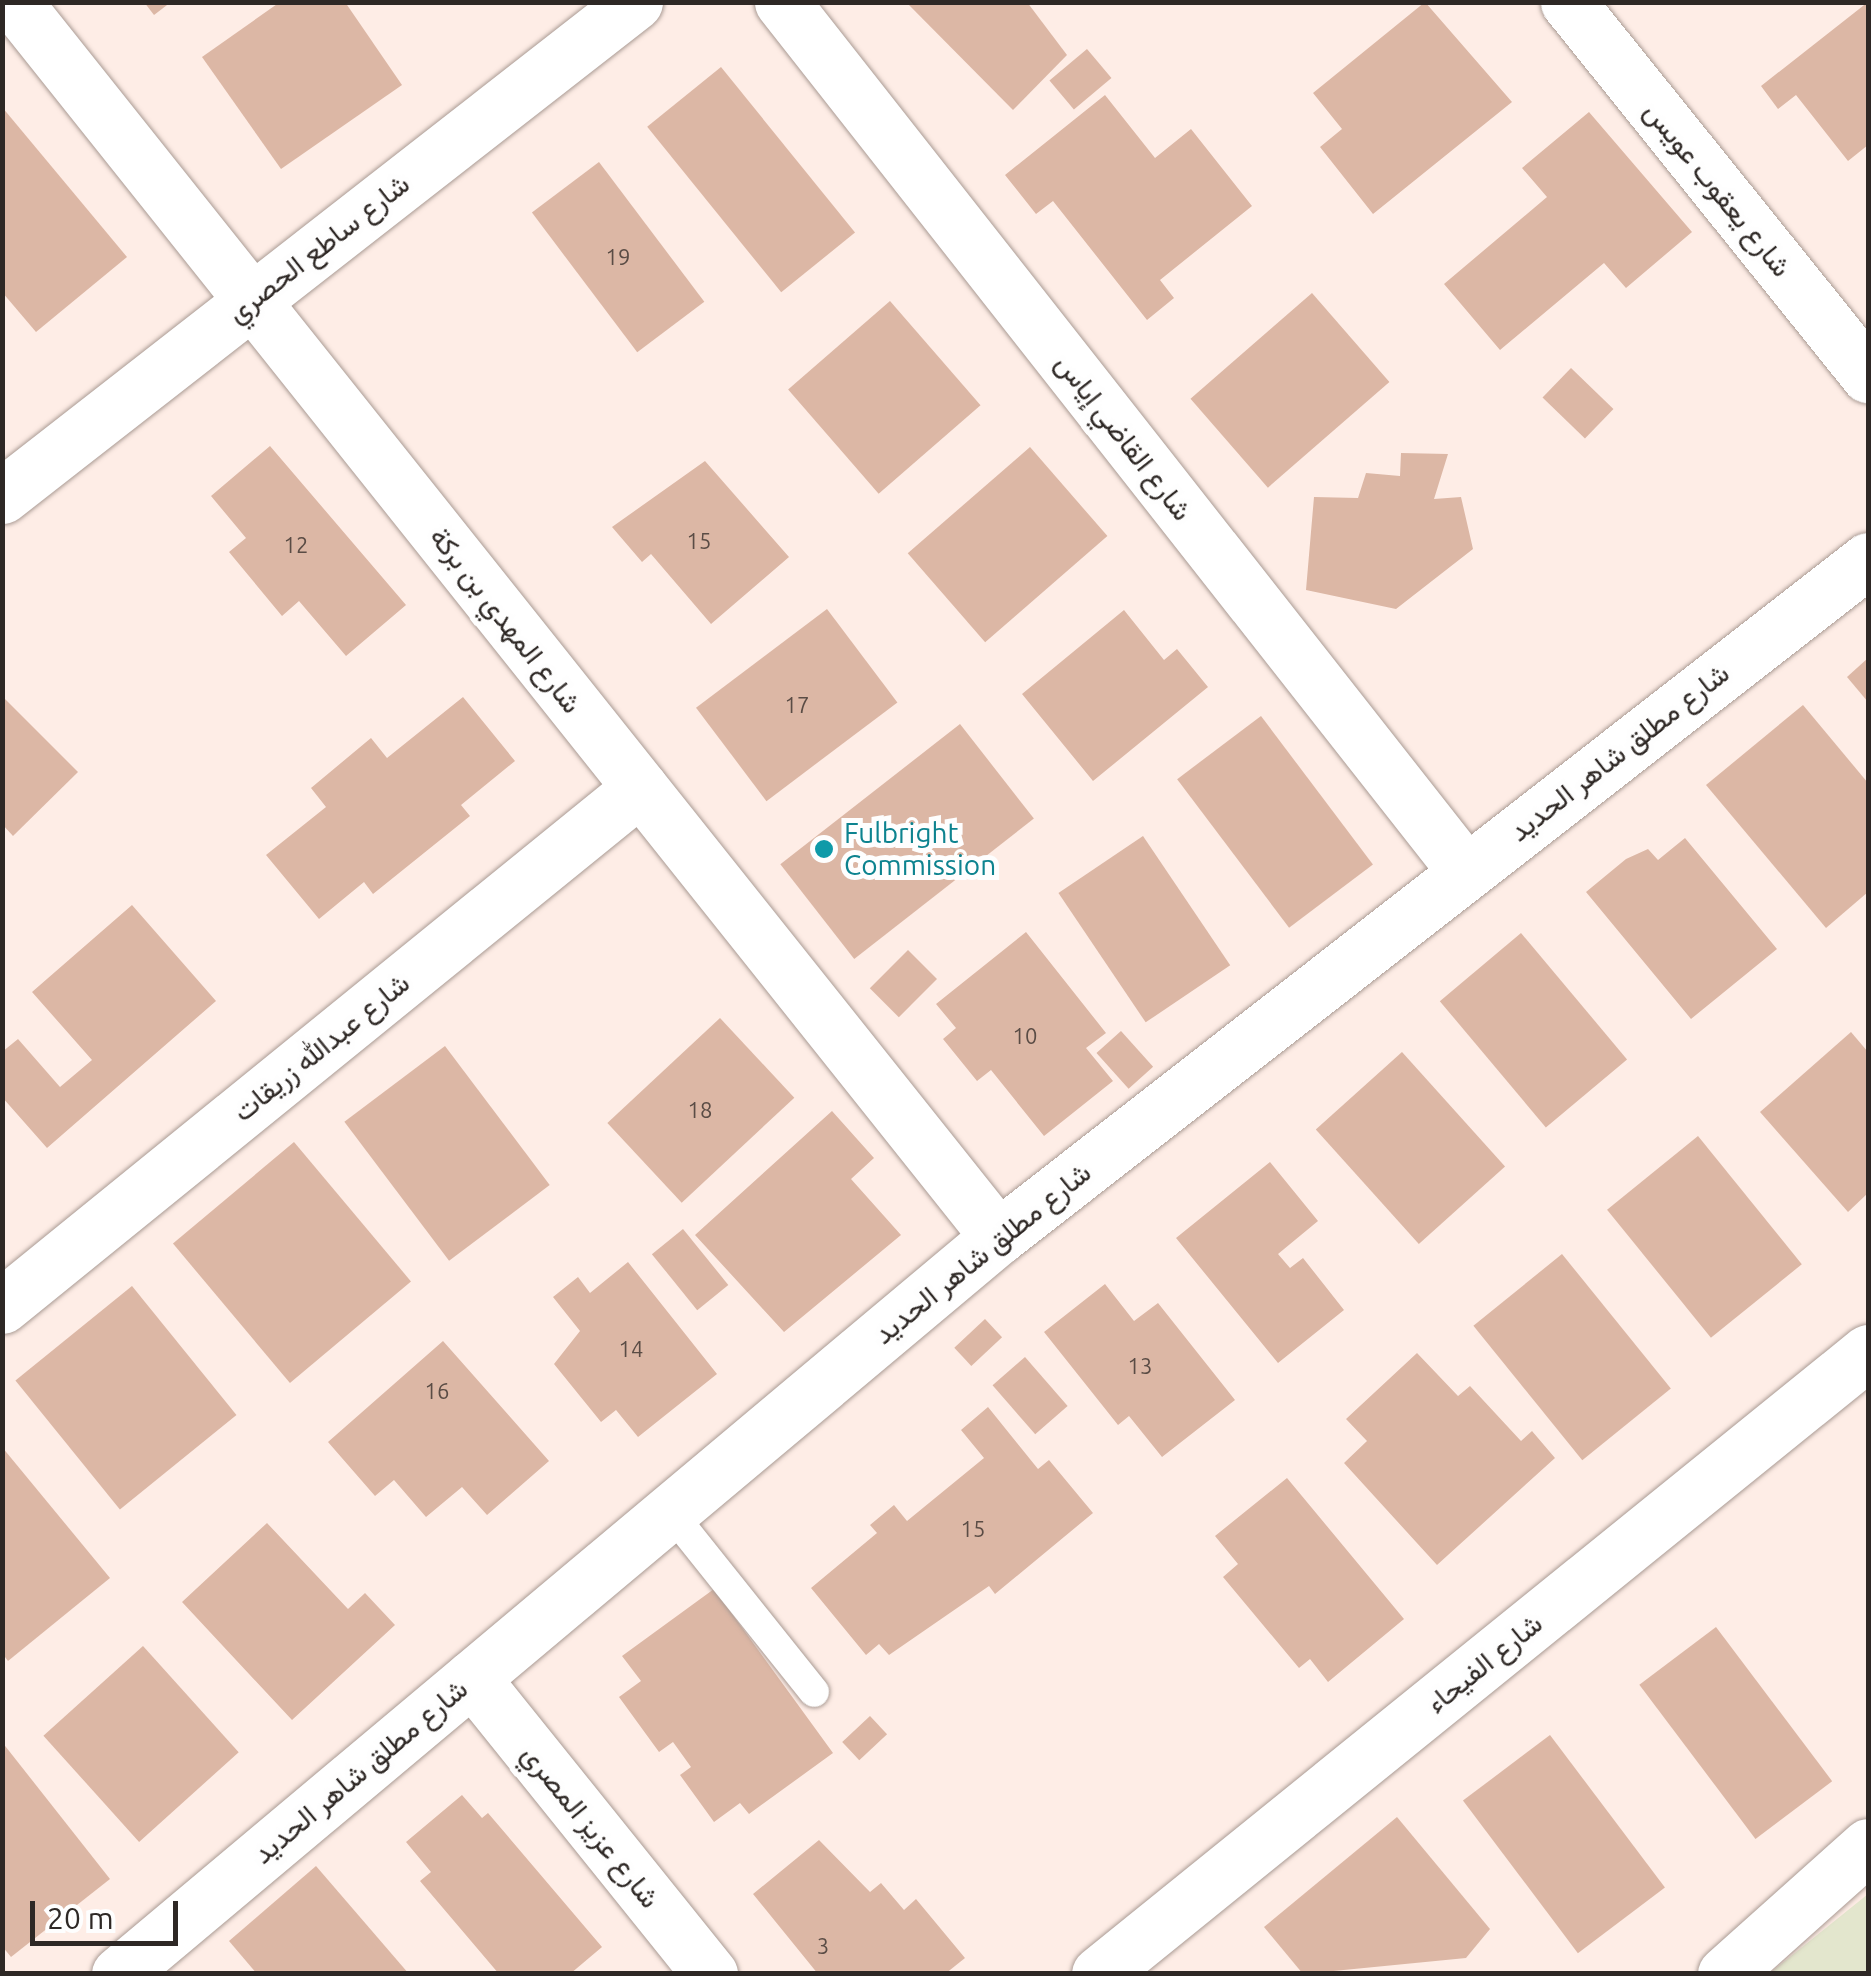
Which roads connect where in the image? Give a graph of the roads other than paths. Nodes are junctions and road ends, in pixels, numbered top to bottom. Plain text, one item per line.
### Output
1 (14, 2) edge
2 (636, 2) edge
3 (782, 2) edge
4 (1568, 2) edge
5 (252, 299) junction
6 (1868, 376) edge
7 (2, 496) edge
8 (1868, 560) edge
9 (640, 788) junction
10 (1466, 871) junction
11 (998, 1238) junction
12 (2, 1306) edge
13 (1868, 1352) edge
14 (668, 1509) junction
15 (472, 1678) junction
16 (814, 1692) dead end
17 (1868, 1846) edge
18 (119, 1974) edge
19 (710, 1974) edge
20 (1099, 1974) edge
21 (1725, 1974) edge

1 - 5 street, شارع المهدي بن بركة
2 - 5 street, شارع ساطع الحصري
3 - 10 street, شارع القاضي إياس
4 - 6 street, شارع يعقوب عويس
5 - 7 street, شارع ساطع الحصري
5 - 9 street, شارع المهدي بن بركة
8 - 10 street, شارع مطلق شاهر الحديد
9 - 11 street, شارع المهدي بن بركة
9 - 12 street, شارع عبدالله زريقات
10 - 11 street, شارع مطلق شاهر الحديد
11 - 14 street, شارع مطلق شاهر الحديد
13 - 20 street, شارع الفيحاء
14 - 15 street, شارع مطلق شاهر الحديد
14 - 16 lane
15 - 18 street, شارع مطلق شاهر الحديد
15 - 19 street, شارع عزيز المصري
17 - 21 street

